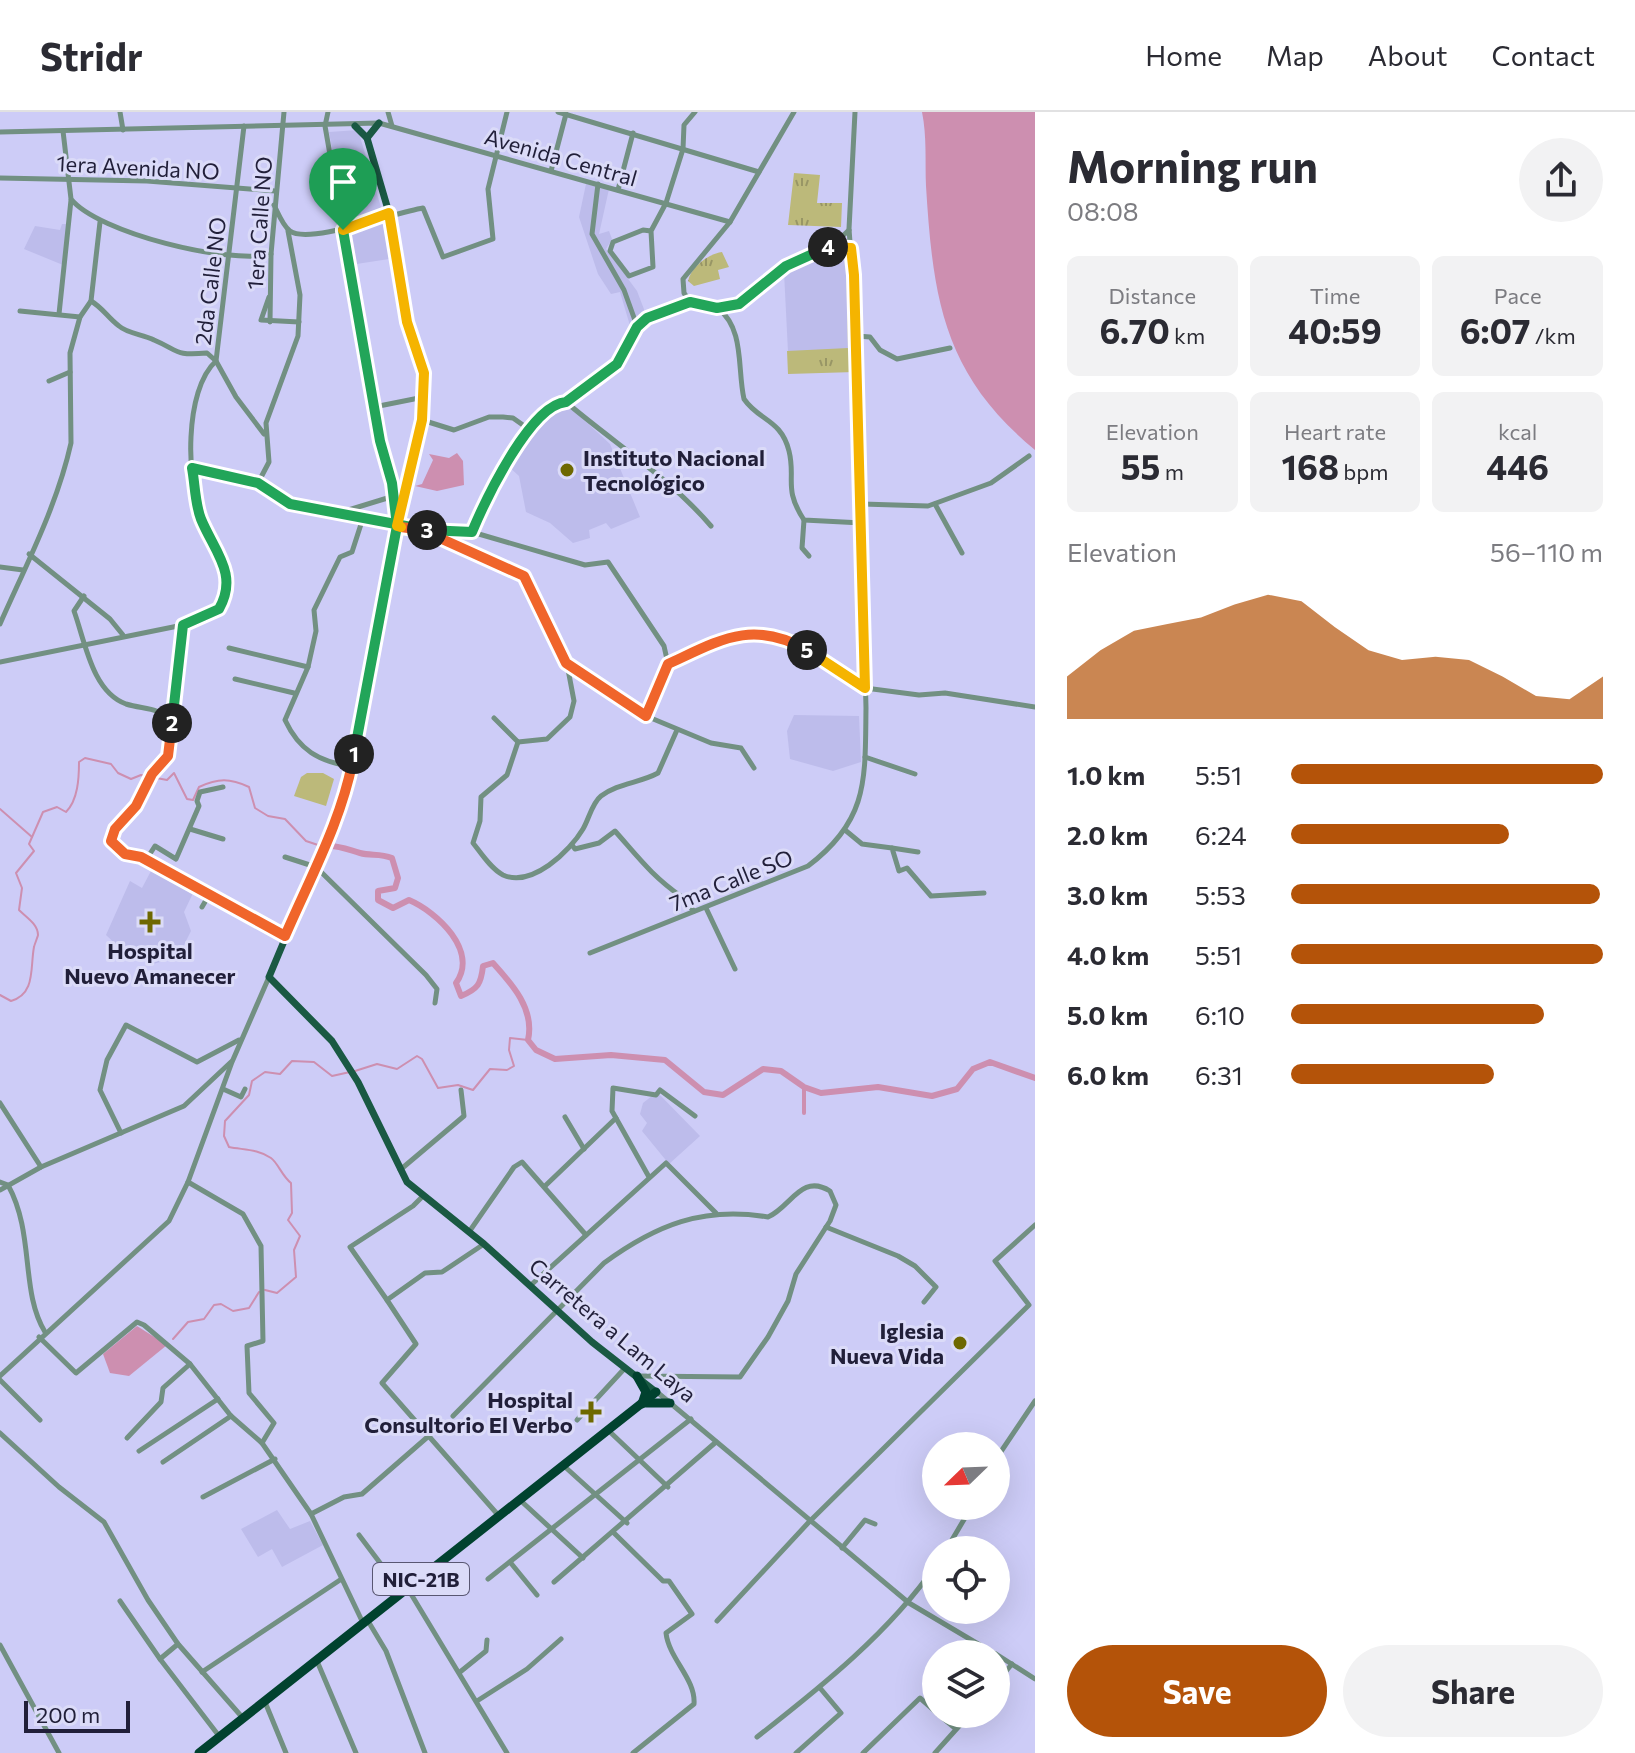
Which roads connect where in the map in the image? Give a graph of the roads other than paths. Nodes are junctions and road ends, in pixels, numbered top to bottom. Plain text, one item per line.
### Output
1 (120, 112) edge
2 (284, 112) edge
3 (328, 112) edge
4 (388, 112) edge
5 (507, 112) edge
6 (558, 112) edge
7 (695, 112) edge
8 (794, 112) edge
9 (855, 112) edge
10 (566, 114) junction
11 (379, 123) junction
12 (244, 126) junction
13 (283, 126) junction
14 (325, 126) junction
15 (355, 126) junction
16 (393, 127) junction
17 (123, 130) junction
18 (63, 131) junction
19 (0, 132) edge
20 (633, 133) junction
21 (367, 138) junction
22 (683, 149) junction
23 (496, 154) junction
24 (551, 171) junction
25 (759, 172) junction
26 (0, 178) edge
27 (66, 178) junction
28 (598, 184) junction
29 (238, 187) junction
30 (618, 190) junction
31 (275, 191) junction
32 (71, 199) junction
33 (666, 203) junction
34 (274, 205) junction
35 (389, 213) junction
36 (100, 222) junction
37 (730, 222) junction
38 (287, 229) junction
39 (849, 229) junction
40 (343, 230) junction
41 (651, 231) junction
42 (832, 246) junction
43 (851, 248) junction
44 (231, 253) junction
45 (271, 254) junction
46 (684, 293) junction
47 (91, 301) junction
48 (690, 302) junction
49 (730, 306) junction
50 (677, 307) junction
51 (717, 308) junction
52 (20, 311) dead end
53 (59, 314) junction
54 (728, 316) junction
55 (80, 317) junction
56 (299, 322) junction
57 (637, 327) junction
58 (857, 336) junction
59 (950, 348) dead end
60 (216, 361) junction
61 (70, 372) junction
62 (49, 381) dead end
63 (424, 397) junction
64 (566, 402) junction
65 (374, 407) junction
66 (422, 420) junction
67 (530, 430) junction
68 (264, 434) junction
69 (1029, 456) dead end
70 (192, 468) junction
71 (258, 483) junction
72 (394, 496) junction
73 (862, 504) junction
74 (935, 504) junction
75 (341, 513) junction
76 (363, 518) junction
77 (804, 520) junction
78 (862, 523) junction
79 (397, 526) junction
80 (711, 526) dead end
81 (422, 530) junction
82 (472, 532) junction
83 (962, 553) dead end
84 (29, 554) junction
85 (809, 556) dead end
86 (0, 567) edge
87 (23, 570) junction
88 (84, 596) junction
89 (0, 624) edge
90 (183, 625) junction
91 (123, 635) junction
92 (85, 642) junction
93 (229, 648) dead end
94 (0, 662) edge
95 (566, 663) junction
96 (668, 664) junction
97 (308, 667) junction
98 (235, 679) dead end
99 (865, 688) junction
100 (294, 693) junction
101 (1035, 707) edge
102 (646, 716) junction
103 (494, 718) dead end
104 (172, 723) junction
105 (677, 730) junction
106 (518, 742) junction
107 (865, 757) junction
108 (352, 766) junction
109 (754, 768) dead end
110 (915, 774) dead end
111 (223, 787) dead end
112 (190, 829) junction
113 (845, 830) junction
114 (223, 839) dead end
115 (572, 845) junction
116 (892, 848) junction
117 (918, 852) dead end
118 (285, 857) dead end
119 (146, 860) junction
120 (315, 870) junction
121 (984, 893) dead end
122 (209, 895) junction
123 (202, 907) dead end
124 (706, 908) junction
125 (695, 912) junction
126 (285, 936) junction
127 (590, 953) dead end
128 (735, 969) dead end
129 (269, 977) junction
130 (435, 1003) dead end
131 (241, 1039) junction
132 (232, 1062) junction
133 (223, 1089) junction
134 (245, 1089) dead end
135 (461, 1090) dead end
136 (0, 1103) edge
137 (695, 1116) dead end
138 (565, 1117) dead end
139 (616, 1118) junction
140 (121, 1133) junction
141 (584, 1149) junction
142 (41, 1167) junction
143 (399, 1171) junction
144 (649, 1177) junction
145 (0, 1182) edge
146 (188, 1182) junction
147 (8, 1185) junction
148 (545, 1186) junction
149 (0, 1190) edge
150 (423, 1196) junction
151 (716, 1213) junction
152 (1035, 1225) edge
153 (826, 1227) junction
154 (469, 1232) junction
155 (586, 1235) junction
156 (484, 1244) junction
157 (531, 1285) junction
158 (387, 1300) junction
159 (924, 1302) dead end
160 (558, 1312) junction
161 (45, 1332) junction
162 (39, 1337) junction
163 (190, 1364) junction
164 (625, 1367) junction
165 (637, 1376) junction
166 (0, 1378) edge
167 (656, 1392) junction
168 (218, 1399) junction
169 (1035, 1401) edge
170 (670, 1403) junction
171 (642, 1404) junction
172 (231, 1416) junction
173 (453, 1416) dead end
174 (691, 1419) junction
175 (40, 1420) dead end
176 (577, 1420) dead end
177 (608, 1430) junction
178 (0, 1433) edge
179 (431, 1434) junction
180 (127, 1438) dead end
181 (1010, 1438) edge
182 (716, 1442) junction
183 (262, 1443) junction
184 (139, 1451) dead end
185 (275, 1459) junction
186 (640, 1459) junction
187 (163, 1462) dead end
188 (564, 1465) junction
189 (668, 1487) junction
190 (595, 1495) junction
191 (203, 1497) dead end
192 (520, 1500) junction
193 (311, 1514) junction
194 (499, 1516) junction
195 (809, 1522) junction
196 (627, 1523) junction
197 (875, 1524) dead end
198 (551, 1529) junction
199 (614, 1533) junction
200 (359, 1535) dead end
201 (842, 1548) junction
202 (583, 1558) junction
203 (510, 1562) junction
204 (488, 1579) dead end
205 (340, 1580) junction
206 (554, 1582) dead end
207 (922, 1585) edge
208 (405, 1591) junction
209 (537, 1595) dead end
210 (120, 1601) dead end
211 (909, 1603) junction
212 (717, 1621) dead end
213 (366, 1622) junction
214 (561, 1639) dead end
215 (487, 1640) dead end
216 (972, 1640) edge
217 (178, 1644) junction
218 (0, 1645) edge
219 (160, 1659) junction
220 (317, 1661) junction
221 (1012, 1664) joint
222 (1010, 1666) edge
223 (202, 1672) junction
224 (460, 1672) junction
225 (1035, 1679) edge
226 (820, 1688) junction
227 (922, 1700) edge
228 (477, 1701) junction
229 (265, 1702) junction
230 (243, 1718) junction
231 (956, 1729) edge
232 (220, 1737) junction
233 (757, 1737) dead end
234 (59, 1753) edge
235 (199, 1753) edge
236 (286, 1753) edge
237 (356, 1753) edge
238 (425, 1753) edge
239 (507, 1753) edge
240 (633, 1753) edge
241 (796, 1753) edge
242 (863, 1753) edge
243 (935, 1753) edge

1 - 17 street
2 - 13 street, 1era Calle NO
3 - 14 street
4 - 11 street
4 - 16 street
5 - 23 street
6 - 10 street
7 - 22 street
8 - 25 street
9 - 39 street, 7ma Calle SO
10 - 20 street
10 - 24 street
11 - 15 street, Avenida Central
11 - 16 street, Avenida Central
11 - 21 main road
12 - 13 street, Avenida Central
12 - 17 street, Avenida Central
12 - 29 street, 2da Calle NO
13 - 14 street, Avenida Central
13 - 31 street, 1era Calle NO
14 - 15 street, Avenida Central
14 - 40 street
15 - 21 main road
16 - 23 street, Avenida Central
17 - 18 street, Avenida Central
18 - 19 street, Avenida Central
18 - 27 street
20 - 22 street
20 - 30 street
21 - 35 main road
22 - 25 street
22 - 33 street
23 - 24 street, Avenida Central
23 - 35 street
24 - 28 street, Avenida Central
25 - 37 street
26 - 27 street, 1era Avenida NO
27 - 29 street, 1era Avenida NO
27 - 32 street
28 - 30 street, Avenida Central
28 - 57 street
29 - 31 street, 1era Avenida NO
29 - 44 street, 2da Calle NO
30 - 33 street, Avenida Central
31 - 34 street, 1era Calle NO
32 - 36 street
32 - 53 street
33 - 37 street, Avenida Central
33 - 41 street
34 - 38 street
34 - 45 street, 1era Calle NO
35 - 40 street
35 - 63 main road
36 - 44 street
36 - 47 street
37 - 46 street
38 - 40 street
38 - 56 street, 1era Calle NO
39 - 42 street
39 - 43 street, 7ma Calle SO
40 - 65 street
41 - 41 street
42 - 43 street
42 - 49 street
43 - 58 street, 7ma Calle SO
44 - 45 street
44 - 60 street, 2da Calle NO
45 - 56 street, 1era Calle NO
46 - 48 street
46 - 50 street
47 - 55 street
47 - 60 street
48 - 50 street
48 - 51 street
49 - 51 street
49 - 54 street
50 - 57 street
51 - 54 street
52 - 53 street
53 - 55 street
54 - 77 street
55 - 61 street
56 - 68 street, 1era Calle NO
57 - 64 street
58 - 59 street
58 - 73 street, 7ma Calle SO
60 - 68 street
60 - 70 street, 2da Calle NO
61 - 62 street
61 - 84 street
63 - 65 street
63 - 66 main road
64 - 67 street
64 - 80 street
65 - 72 street
66 - 67 street
66 - 79 main road
67 - 82 street
68 - 71 street, 1era Calle NO
69 - 74 street
70 - 71 street
70 - 90 street, 2da Calle NO
71 - 75 street
72 - 75 street
72 - 79 street
73 - 74 street
73 - 78 street, 7ma Calle SO
74 - 83 street
75 - 76 street
76 - 79 street
76 - 97 street
77 - 78 street
77 - 85 street
78 - 99 street, 7ma Calle SO
79 - 81 street
79 - 108 main road
81 - 82 street
81 - 95 street
82 - 96 street
84 - 87 street
84 - 88 street
86 - 87 street
87 - 89 street
88 - 91 street
88 - 92 street
90 - 91 street
90 - 104 street
91 - 92 street
92 - 94 street
92 - 104 street
93 - 97 street
95 - 102 street
95 - 106 street
96 - 99 street
96 - 102 street
97 - 100 street
98 - 100 street
99 - 101 street
99 - 107 street, 7ma Calle SO
100 - 108 street
102 - 105 street
103 - 106 street
104 - 119 street
105 - 109 street
105 - 115 street
106 - 115 street
107 - 110 street
107 - 113 street, 7ma Calle SO
108 - 120 main road
111 - 112 street
112 - 114 street
112 - 119 street
113 - 116 street
113 - 124 street, 7ma Calle SO
115 - 125 street
116 - 117 street
116 - 121 street
118 - 120 street
119 - 122 street
120 - 126 main road
120 - 130 street
122 - 123 street
122 - 126 street
124 - 125 street, 7ma Calle SO
124 - 128 street
125 - 127 street, 7ma Calle SO
126 - 129 main road
129 - 131 street
129 - 143 main road, Carretera a Lam Laya
131 - 132 street
131 - 140 street
132 - 133 street
132 - 140 street
133 - 134 street
133 - 146 street
135 - 143 street
136 - 142 street
137 - 139 street
138 - 141 street
139 - 141 street
139 - 144 street
140 - 142 street
141 - 148 street
142 - 147 street
143 - 150 main road, Carretera a Lam Laya
144 - 151 street
144 - 155 street
145 - 147 street
146 - 161 street
146 - 183 street
147 - 149 street
147 - 161 street
148 - 154 street
148 - 155 street
150 - 154 main road, Carretera a Lam Laya
150 - 158 street
151 - 153 street
151 - 160 street
152 - 195 street
153 - 159 street
153 - 165 street
154 - 156 main road, Carretera a Lam Laya
155 - 157 street
156 - 157 main road, Carretera a Lam Laya
156 - 158 street
157 - 160 main road, Carretera a Lam Laya
158 - 179 street
160 - 164 main road, Carretera a Lam Laya
160 - 173 street
161 - 162 street
162 - 163 street
162 - 166 street
163 - 168 street
163 - 180 street
164 - 165 main road, Carretera a Lam Laya
164 - 176 street
165 - 167 main road, Carretera a Lam Laya
165 - 171 highway
166 - 175 street
167 - 170 street, Carretera a Lam Laya
167 - 171 highway, NIC-21B
168 - 172 street
168 - 184 street
169 - 181 street
170 - 171 highway
170 - 174 street, Carretera a Lam Laya
171 - 177 highway, NIC-21B
172 - 183 street
172 - 187 street
174 - 182 street, Carretera a Lam Laya
174 - 186 street
177 - 186 street
177 - 188 highway, NIC-21B
178 - 217 street
179 - 193 street
179 - 194 street
182 - 189 street
182 - 195 street, Carretera a Lam Laya
183 - 185 street
185 - 191 street
185 - 193 street
186 - 189 street
186 - 190 street
188 - 190 street
188 - 192 highway, NIC-21B
189 - 196 street
190 - 196 street
190 - 198 street
192 - 194 highway, NIC-21B
192 - 198 street
193 - 205 street
194 - 208 highway, NIC-21B
195 - 201 street, Carretera a Lam Laya
195 - 212 street
196 - 199 street
197 - 201 street
198 - 202 street
198 - 203 street
199 - 202 street
199 - 240 street
200 - 208 street
201 - 211 street, Carretera a Lam Laya
202 - 206 street
203 - 204 street
203 - 209 street
205 - 213 street
205 - 223 street
207 - 211 street
208 - 213 highway, NIC-21B
208 - 224 street
210 - 219 street
211 - 216 street, Carretera a Lam Laya
211 - 226 street
213 - 220 highway, NIC-21B
213 - 238 street
214 - 228 street
215 - 224 street
217 - 219 street
217 - 223 street
218 - 234 street
219 - 232 street
220 - 229 highway, NIC-21B
220 - 237 street
221 - 222 street
221 - 225 street, Carretera a Lam Laya
223 - 230 street
224 - 228 street
226 - 233 street
226 - 241 street
227 - 242 street
228 - 239 street
229 - 230 highway, NIC-21B
229 - 236 street
230 - 232 highway, NIC-21B
231 - 243 street
232 - 235 highway, NIC-21B

